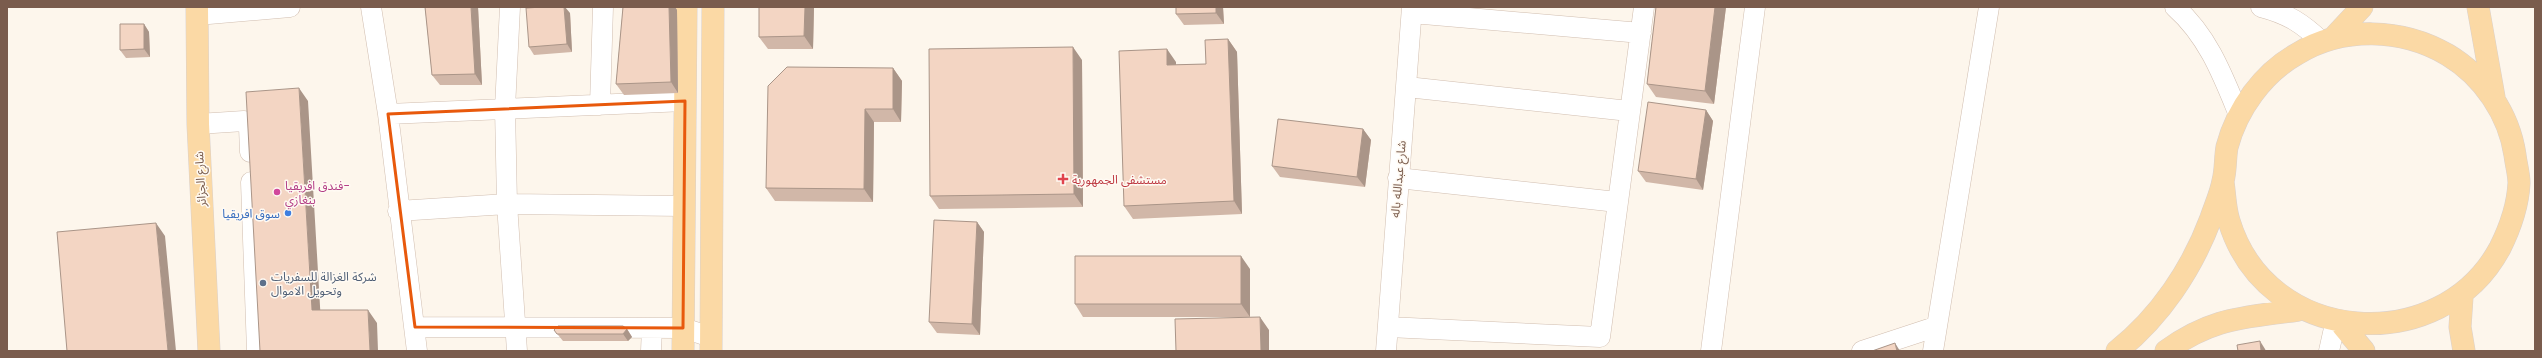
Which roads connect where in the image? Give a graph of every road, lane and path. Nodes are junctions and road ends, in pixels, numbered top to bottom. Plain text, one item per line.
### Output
1 (290, 7) edge
2 (371, 7) edge
3 (510, 7) edge
4 (603, 7) edge
5 (686, 7) edge
6 (713, 7) edge
7 (1644, 7) edge
8 (1755, 7) edge
9 (1989, 7) edge
10 (2175, 7) edge
11 (2261, 7) edge
12 (2362, 7) edge
13 (2478, 7) edge
14 (1412, 10) edge
15 (197, 11) edge
16 (1641, 33) junction
17 (2328, 40) junction
18 (1407, 87) junction
19 (2495, 100) junction
20 (685, 101) junction
21 (600, 105) junction
22 (505, 108) junction
23 (1629, 111) junction
24 (388, 114) junction
25 (2239, 115) junction
26 (198, 124) junction
27 (1398, 178) junction
28 (2223, 182) junction
29 (1617, 202) junction
30 (507, 204) junction
31 (683, 206) junction
32 (398, 211) junction
33 (2462, 297) junction
34 (2298, 310) junction
35 (2339, 325) junction
36 (415, 327) junction
37 (1388, 327) junction
38 (1935, 327) junction
39 (515, 328) junction
40 (652, 328) junction
41 (683, 328) junction
42 (711, 344) edge
43 (1599, 344) edge
44 (210, 351) edge
45 (257, 351) edge
46 (417, 351) edge
47 (517, 351) edge
48 (651, 351) edge
49 (683, 351) edge
50 (1386, 351) edge
51 (1711, 351) edge
52 (1862, 351) edge
53 (1933, 351) edge
54 (2117, 351) edge
55 (2166, 351) edge
56 (2329, 351) edge
57 (2364, 351) edge
58 (2464, 351) edge

1 - 15 street
2 - 24 street
3 - 22 street
4 - 21 street
5 - 20 main road
6 - 42 main road
7 - 16 street
8 - 51 street
9 - 38 street
10 - 25 street
11 - 17 street
12 - 17 main road
13 - 19 main road
14 - 16 street
14 - 18 street, شارع عبدالله باله
15 - 26 main road, شارع الجزائر
16 - 23 street
17 - 19 main road
17 - 25 main road
18 - 23 street
18 - 27 street, شارع عبدالله باله
19 - 33 main road
20 - 21 street
20 - 31 main road
21 - 22 street
22 - 24 street
22 - 30 street
23 - 29 street
24 - 32 street
25 - 28 main road
26 - 44 main road, شارع الجزائر
26 - 45 street
27 - 29 street
27 - 37 street, شارع عبدالله باله
28 - 34 main road
28 - 54 main road
29 - 43 street
30 - 31 street
30 - 32 street
30 - 39 street
31 - 41 main road
32 - 36 street
33 - 35 main road
33 - 58 main road
34 - 35 main road
34 - 55 main road
35 - 56 street
35 - 57 main road
36 - 39 street
36 - 46 street
37 - 43 street
37 - 50 street, شارع عبدالله باله
38 - 52 street
38 - 53 street
39 - 40 street
39 - 47 street
40 - 41 street
40 - 48 street
41 - 42 street
41 - 49 main road

